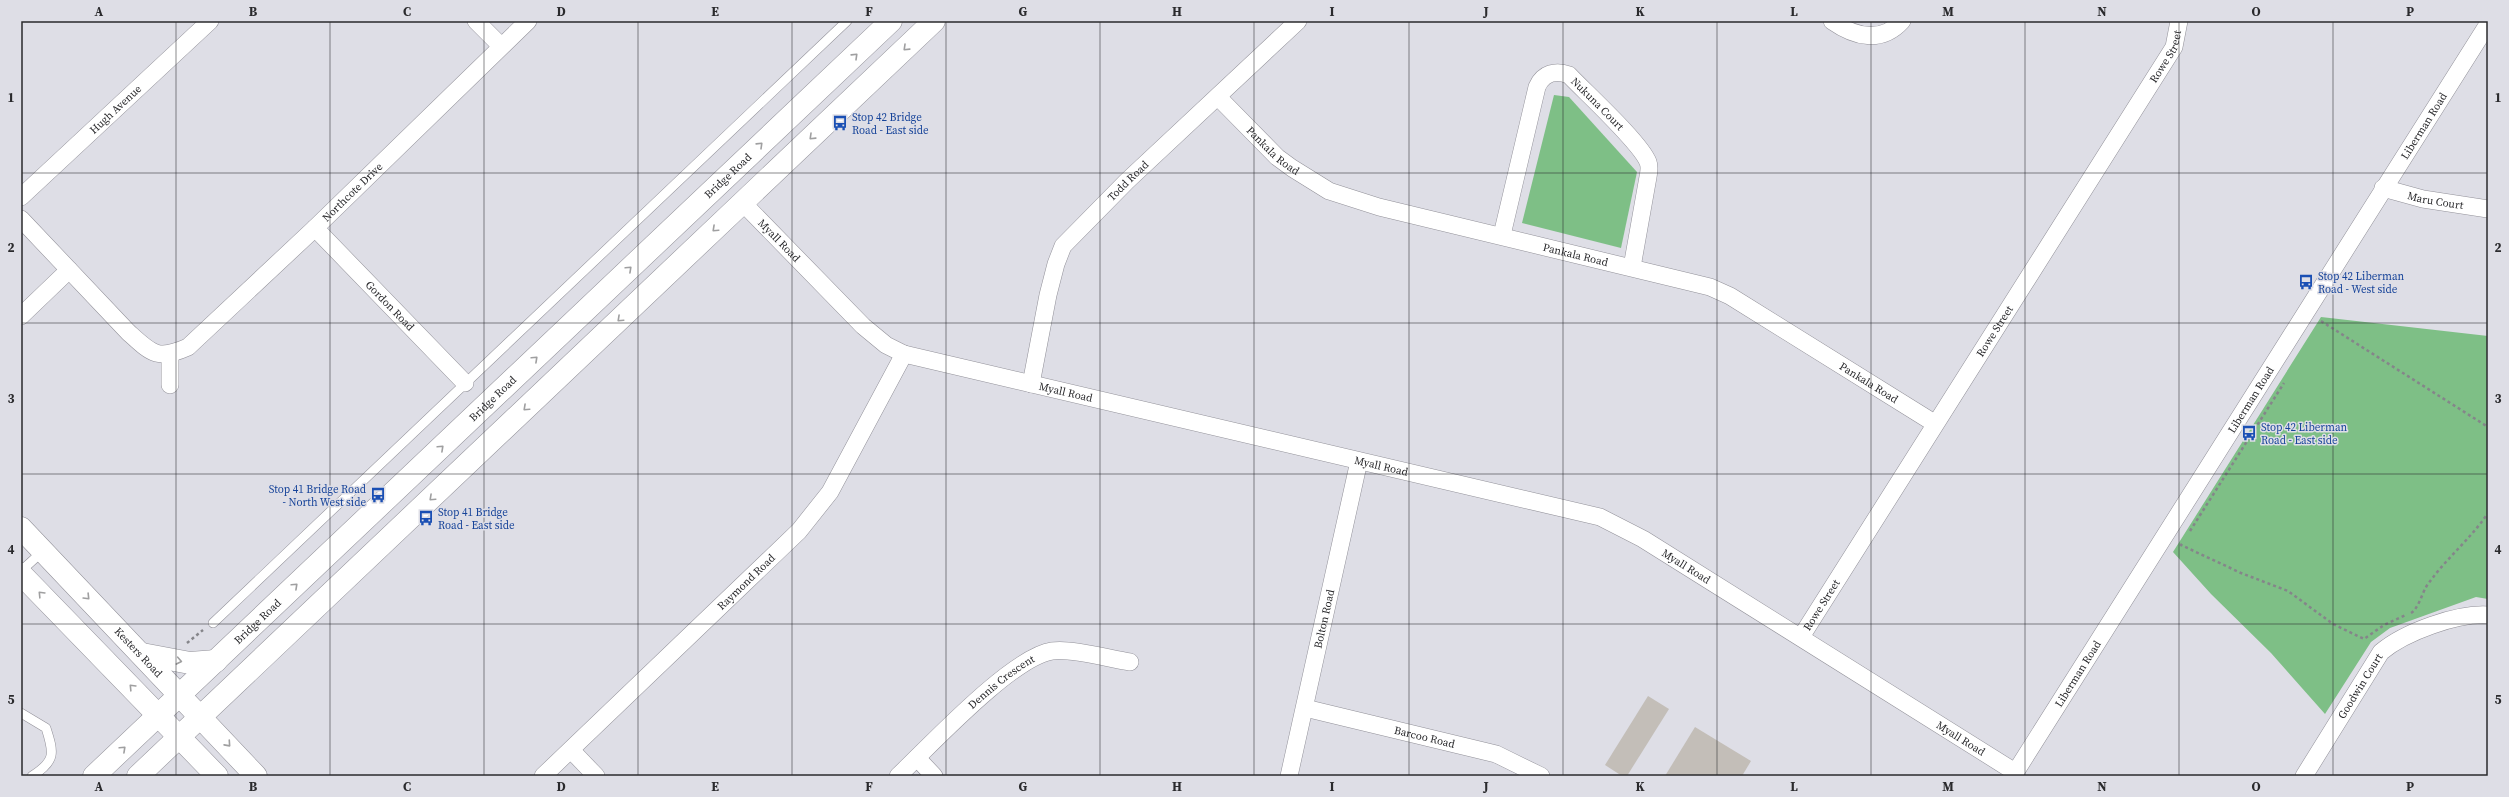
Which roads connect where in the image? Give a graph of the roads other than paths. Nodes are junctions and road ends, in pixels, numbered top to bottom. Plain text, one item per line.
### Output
1 (210, 21) edge
2 (476, 21) edge
3 (528, 21) edge
4 (847, 21) edge
5 (891, 21) edge
6 (934, 21) edge
7 (1298, 21) edge
8 (1832, 21) edge
9 (1902, 21) edge
10 (2179, 21) edge
11 (2488, 24) edge
12 (501, 46) junction
13 (1218, 97) junction
14 (722, 182) junction
15 (2383, 188) junction
16 (21, 197) edge
17 (743, 203) junction
18 (2488, 209) edge
19 (21, 219) edge
20 (315, 228) junction
21 (1502, 235) junction
22 (1632, 267) junction
23 (68, 270) junction
24 (21, 316) edge
25 (904, 354) junction
26 (170, 355) junction
27 (465, 384) junction
28 (1031, 384) junction
29 (170, 385) dead end
30 (1934, 423) junction
31 (1359, 461) junction
32 (21, 528) edge
33 (43, 551) junction
34 (21, 573) edge
35 (2488, 615) edge
36 (213, 623) road end
37 (1801, 637) junction
38 (142, 654) junction
39 (216, 661) junction
40 (1130, 662) dead end
41 (180, 694) junction
42 (1305, 708) junction
43 (21, 713) edge
44 (159, 715) junction
45 (201, 716) junction
46 (179, 736) junction
47 (571, 750) junction
48 (917, 758) junction
49 (2014, 774) edge
50 (32, 776) edge
51 (94, 776) edge
52 (138, 776) edge
53 (217, 776) edge
54 (256, 776) edge
55 (543, 776) edge
56 (596, 776) edge
57 (898, 776) edge
58 (934, 776) edge
59 (1289, 776) edge
60 (1541, 776) edge
61 (2304, 776) edge

1 - 16 street, Hugh Avenue
2 - 12 street
3 - 12 street, Northcote Drive
4 - 27 lane
14 -> 5 main road, Bridge Road
6 -> 17 main road
7 - 13 street, Todd Road
8 - 9 street
10 - 30 street, Rowe Street
11 - 15 street, Liberman Road
12 - 20 street, Northcote Drive
13 - 21 street, Pankala Road
13 - 28 street, Todd Road
14 - 17 main road
39 -> 14 main road, Bridge Road
15 - 18 street, Maru Court
15 - 49 street, Liberman Road
17 - 25 street, Myall Road
17 -> 45 main road
19 - 23 street
20 - 26 street, Northcote Drive
20 - 27 street, Gordon Road
21 - 22 street, Pankala Road
21 - 22 street, Nukuna Court
22 - 30 street, Pankala Road
23 - 24 street
23 - 26 street
25 - 28 street, Myall Road
25 - 47 street, Raymond Road
26 - 29 street
27 - 36 lane
28 - 31 street, Myall Road
30 - 37 street, Rowe Street
31 - 37 street, Myall Road
31 - 42 street, Bolton Road
32 - 33 main road, Kesters Road
33 - 34 lane
33 -> 38 main road, Kesters Road
44 -> 34 main road
35 - 61 street, Goodwin Court
37 - 49 street, Myall Road
38 -> 39 main road
38 - 41 main road, Kesters Road
39 - 41 main road, Bridge Road
40 - 48 street, Dennis Crescent
41 - 44 main road, Bridge Road
41 - 45 main road, Kesters Road
42 - 59 street, Bolton Road
42 - 60 street, Barcoo Road
43 - 50 lane
44 - 46 main road
51 -> 44 main road, Bridge Road
45 - 46 main road
45 -> 54 main road, Kesters Road
46 - 52 main road
46 - 53 main road
47 - 55 street, Raymond Road
47 - 56 street
48 - 57 street, Dennis Crescent
48 - 58 street

